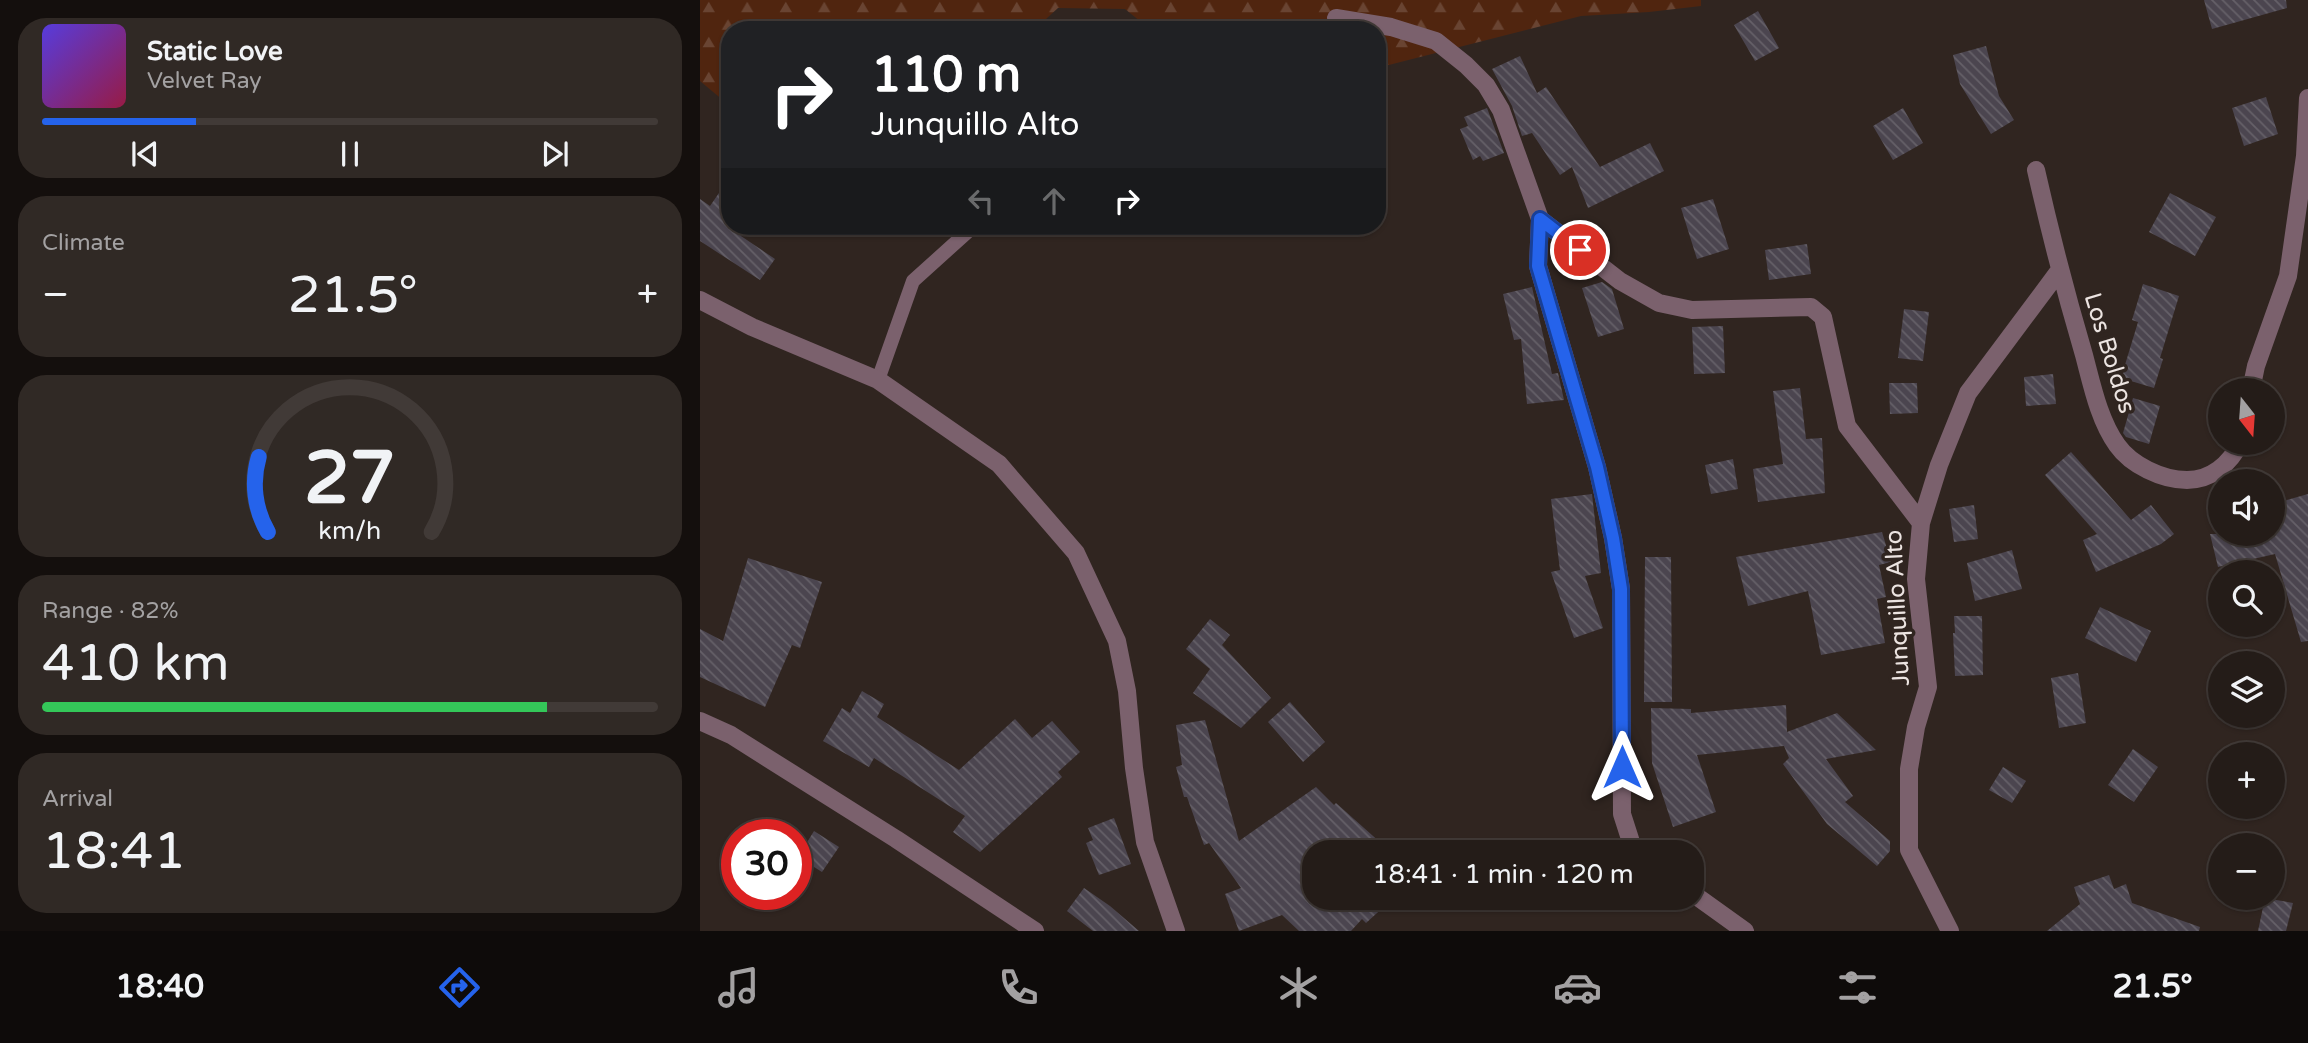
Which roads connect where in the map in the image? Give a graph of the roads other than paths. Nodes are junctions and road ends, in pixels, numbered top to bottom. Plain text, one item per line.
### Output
1 (1336, 18) dead end
2 (1354, 21) edge
3 (1386, 26) edge
4 (2308, 98) edge
5 (2036, 170) dead end
6 (1540, 219) junction
7 (964, 235) edge
8 (2059, 271) junction
9 (700, 300) edge
10 (2254, 378) edge
11 (878, 380) junction
12 (2234, 455) edge
13 (1921, 523) junction
14 (700, 722) edge
15 (1630, 840) edge
16 (1704, 902) edge
17 (1035, 931) edge
18 (1176, 931) edge
19 (1745, 931) edge
20 (1950, 931) edge

1 - 2 street
3 - 6 street
4 - 10 street
5 - 8 street, Los Boldos
6 - 13 street, Junquillo Alto
6 - 15 street
7 - 11 lane
8 - 12 street, Los Boldos
8 - 13 street
9 - 11 street
11 - 18 street
13 - 20 street, Junquillo Alto
14 - 17 street
16 - 19 street

